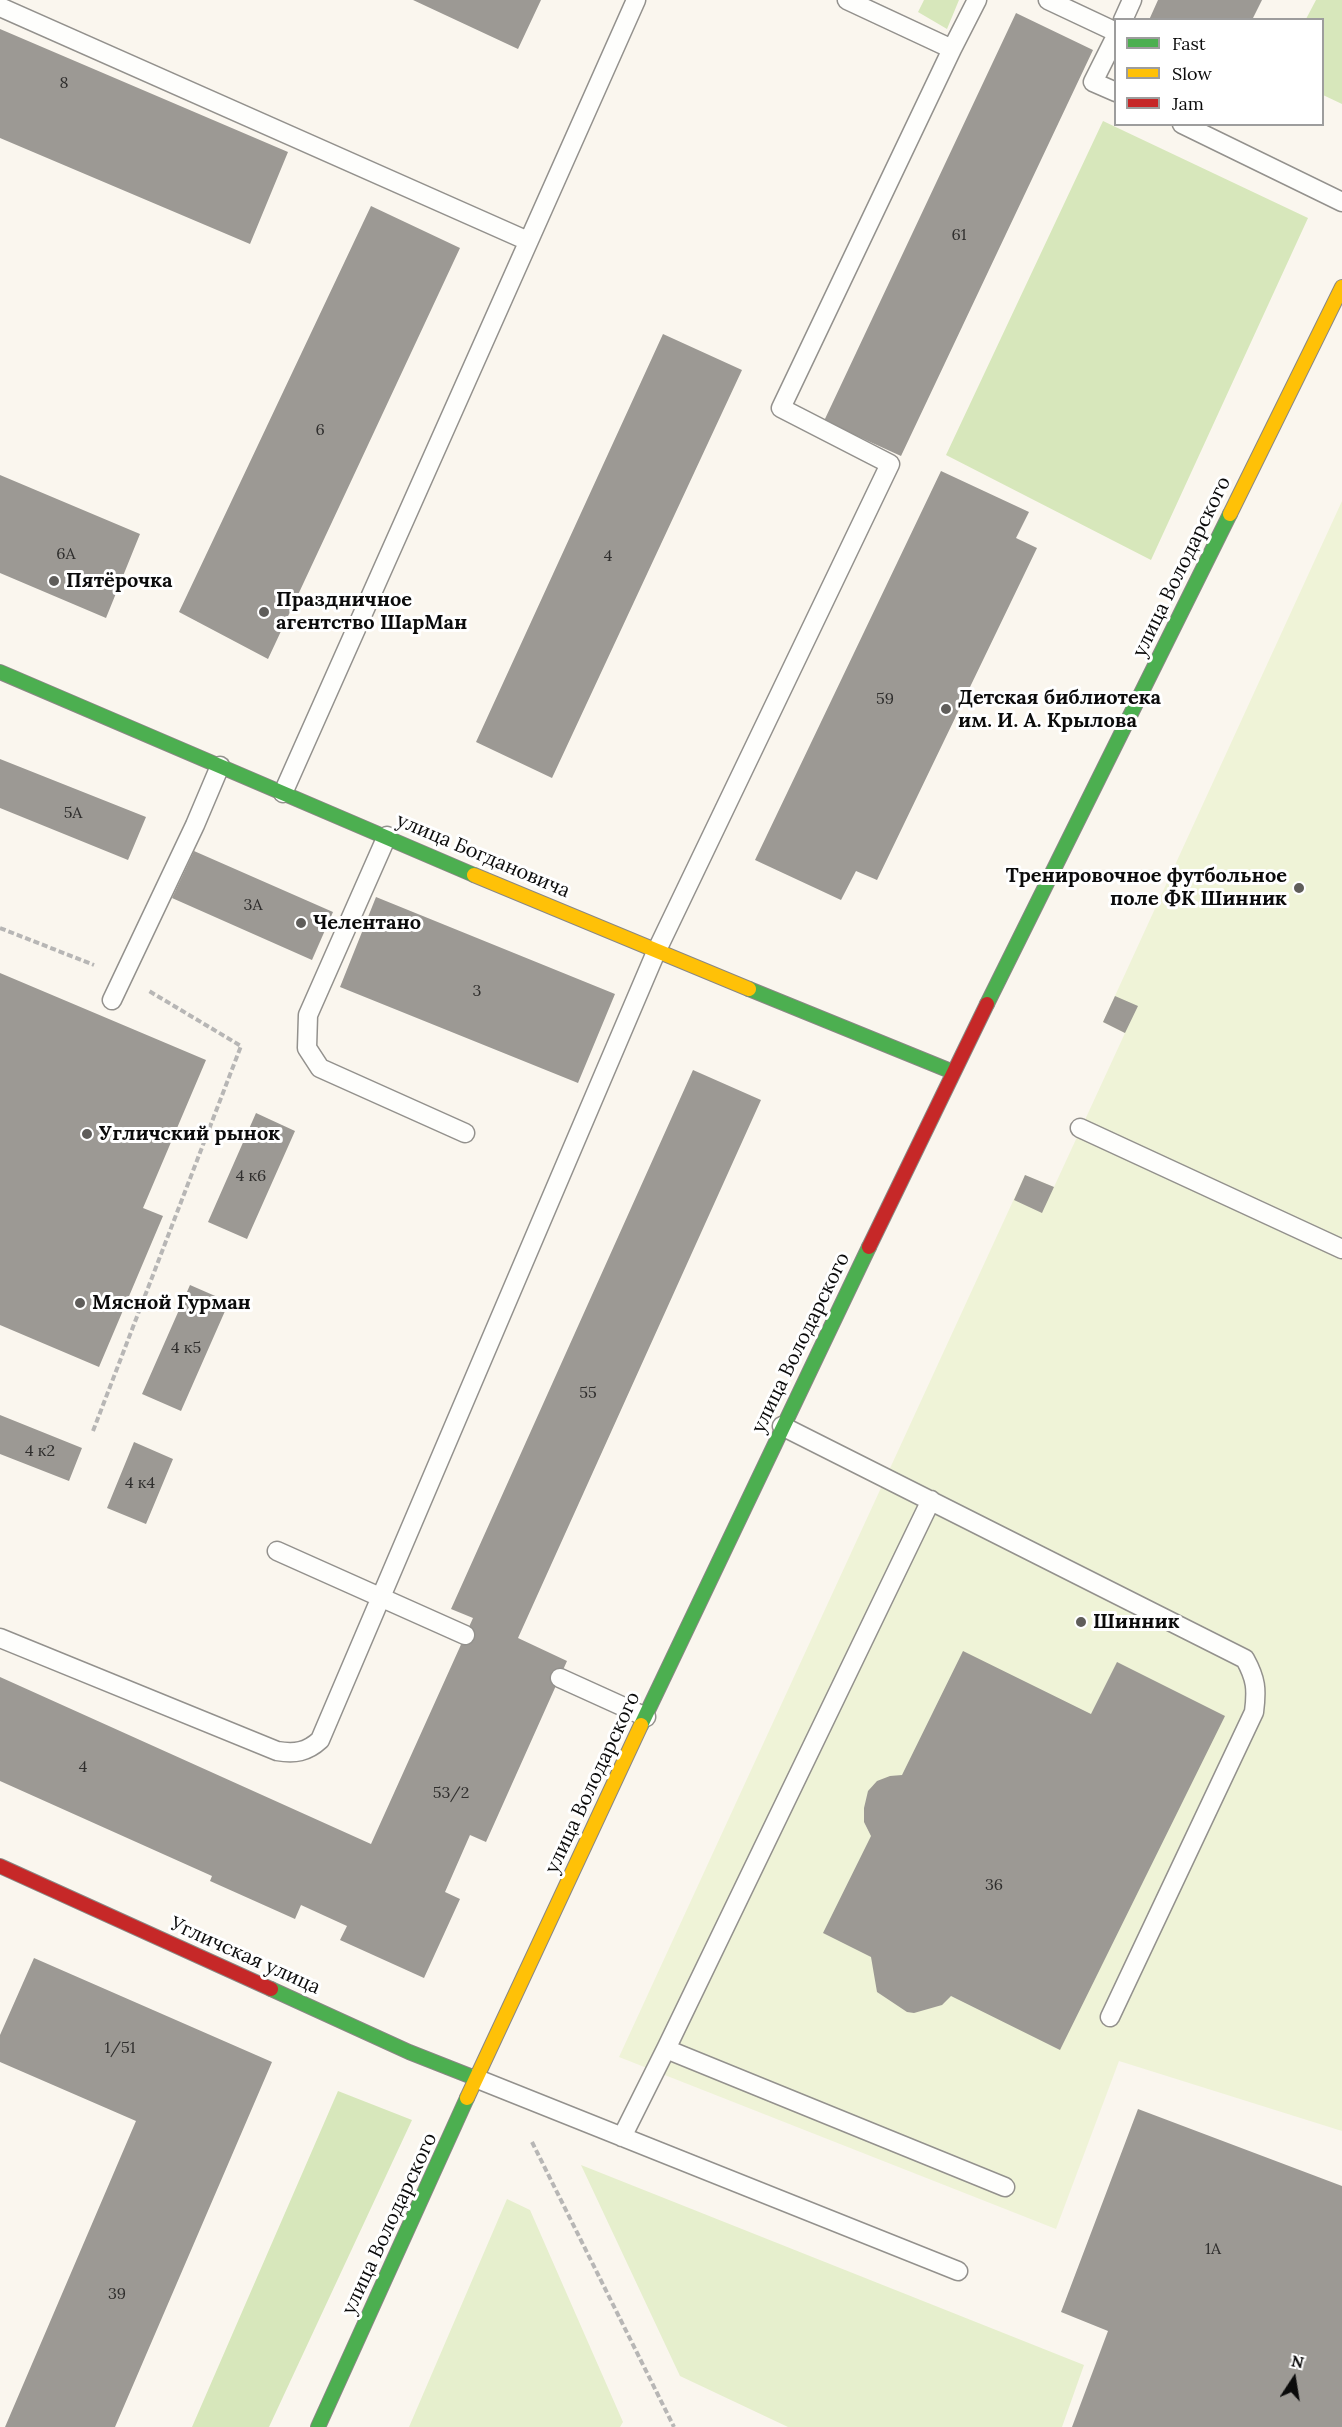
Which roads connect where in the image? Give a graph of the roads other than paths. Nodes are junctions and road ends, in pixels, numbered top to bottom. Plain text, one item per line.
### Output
1 (636, 0) edge
2 (847, 0) edge
3 (977, 0) edge
4 (1048, 0) edge
5 (1132, 0) edge
6 (0, 8) edge
7 (1124, 18) edge
8 (1114, 33) edge
9 (1114, 38) edge
10 (952, 49) junction
11 (1114, 91) edge
12 (1186, 126) edge
13 (1342, 202) edge
14 (528, 241) junction
15 (1342, 287) edge
16 (0, 672) edge
17 (220, 766) junction
18 (283, 792) junction
19 (387, 836) junction
20 (656, 952) junction
21 (112, 1000) dead end
22 (952, 1072) junction
23 (1080, 1128) dead end
24 (465, 1133) dead end
25 (1342, 1249) edge
26 (782, 1426) junction
27 (931, 1500) junction
28 (278, 1551) dead end
29 (381, 1597) junction
30 (465, 1635) dead end
31 (0, 1638) edge
32 (560, 1678) dead end
33 (646, 1717) junction
34 (1, 1868) edge
35 (1110, 2017) dead end
36 (666, 2049) junction
37 (475, 2078) junction
38 (622, 2137) junction
39 (1005, 2187) dead end
40 (958, 2271) dead end
41 (318, 2427) edge

1 - 14 lane
2 - 10 lane
3 - 10 lane
4 - 8 lane
5 - 7 lane
6 - 14 lane
9 - 11 lane
10 - 20 lane
12 - 13 lane
14 - 18 lane
15 - 22 street, улица Володарского
16 - 17 street, улица Богдановича
17 - 18 street, улица Богдановича
17 - 21 lane
18 - 19 street, улица Богдановича
19 - 20 street, улица Богдановича
19 - 24 lane
20 - 22 street, улица Богдановича
20 - 29 lane
22 - 26 street, улица Володарского
23 - 25 lane
26 - 27 lane
26 - 33 street, улица Володарского
27 - 35 lane
27 - 36 lane
28 - 29 lane
29 - 30 lane
29 - 31 lane
32 - 33 lane
33 - 37 street, улица Володарского
34 - 37 street, Угличская улица
36 - 38 lane
36 - 39 lane
37 - 38 lane
37 - 41 street, улица Володарского
38 - 40 lane

